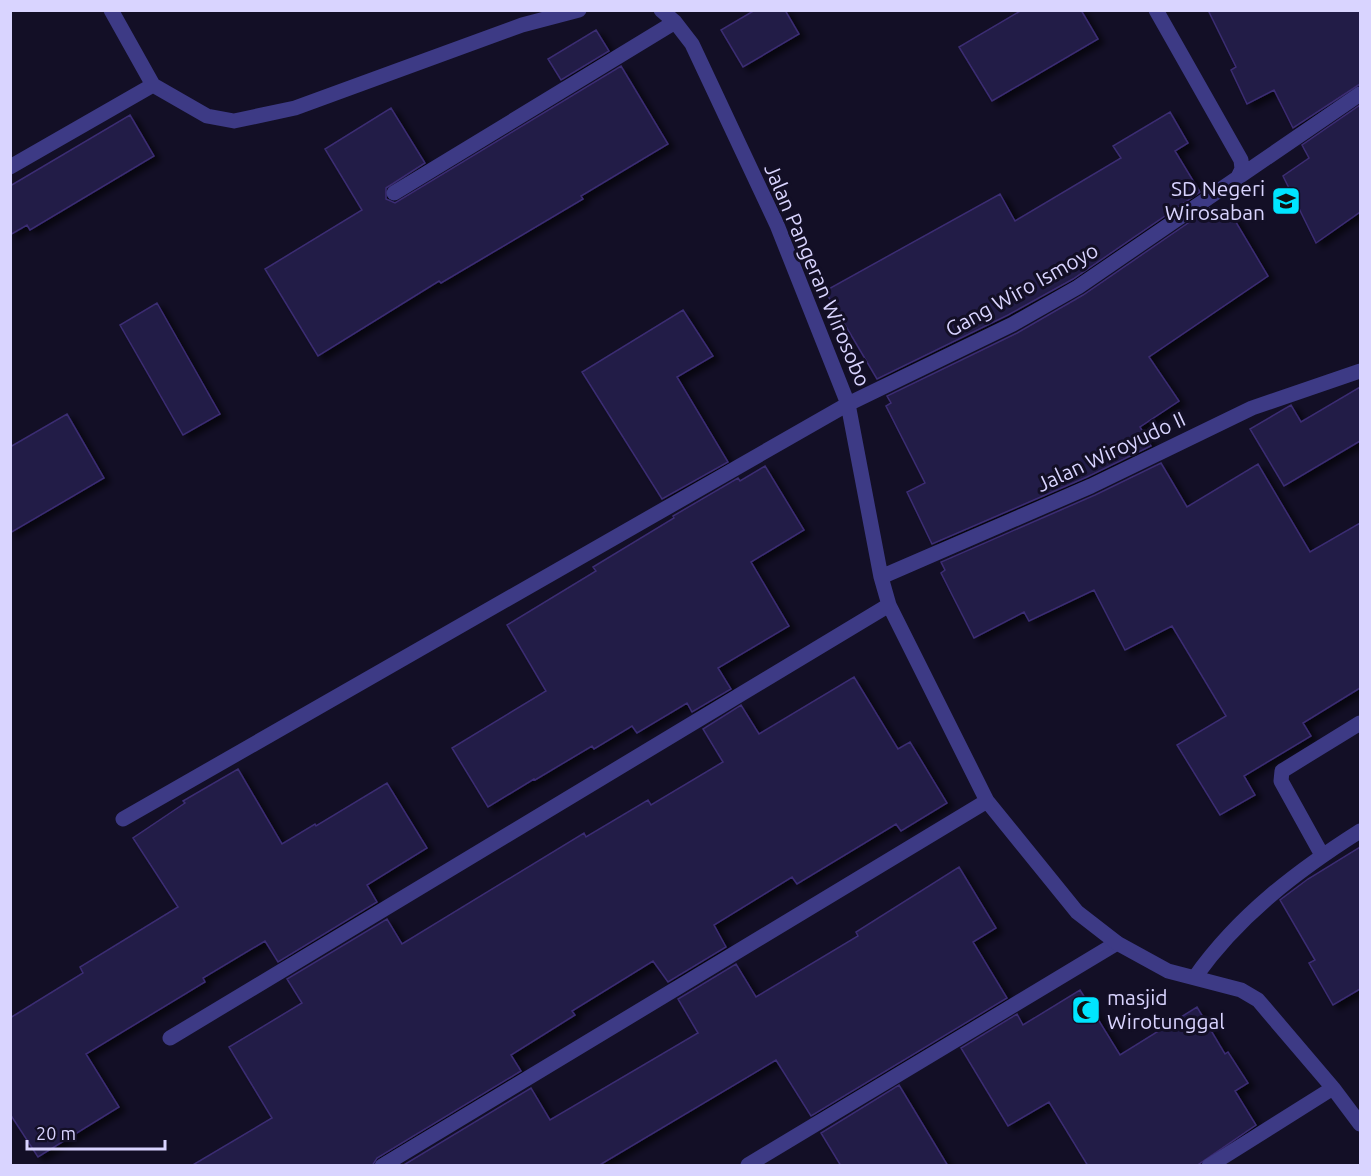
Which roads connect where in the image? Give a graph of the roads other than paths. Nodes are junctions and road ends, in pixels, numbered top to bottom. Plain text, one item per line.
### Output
1 (111, 10) edge
2 (579, 10) edge
3 (661, 10) edge
4 (1156, 10) edge
5 (675, 22) junction
6 (153, 84) junction
7 (1360, 94) edge
8 (10, 167) edge
9 (1238, 177) junction
10 (394, 193) dead end
11 (1360, 372) edge
12 (848, 404) junction
13 (881, 578) junction
14 (889, 605) junction
15 (1360, 723) edge
16 (987, 801) junction
17 (123, 819) dead end
18 (1360, 831) edge
19 (1322, 855) junction
20 (1117, 943) junction
21 (1195, 977) junction
22 (170, 1038) dead end
23 (1334, 1088) junction
24 (1360, 1124) edge
25 (748, 1165) edge
26 (382, 1166) edge
27 (1209, 1166) edge

1 - 6 street
2 - 6 street
3 - 5 street, Jalan Pangeran Wirosobo
4 - 9 street
5 - 10 street
5 - 12 street, Jalan Pangeran Wirosobo
6 - 8 street
7 - 9 street, Gang Wiro Ismoyo
9 - 12 street, Gang Wiro Ismoyo
11 - 13 street, Jalan Wiroyudo II
12 - 13 street, Jalan Pangeran Wirosobo
12 - 17 street, Gang Wiro Ismoyo
13 - 14 street, Jalan Pangeran Wirosobo
14 - 16 street, Jalan Pangeran Wirosobo
14 - 22 street
15 - 19 street
16 - 20 street, Jalan Pangeran Wirosobo
16 - 26 street
18 - 19 street
19 - 21 street
20 - 21 street, Jalan Pangeran Wirosobo
20 - 25 street
21 - 23 street, Jalan Pangeran Wirosobo
23 - 24 street, Jalan Pangeran Wirosobo
23 - 27 street

